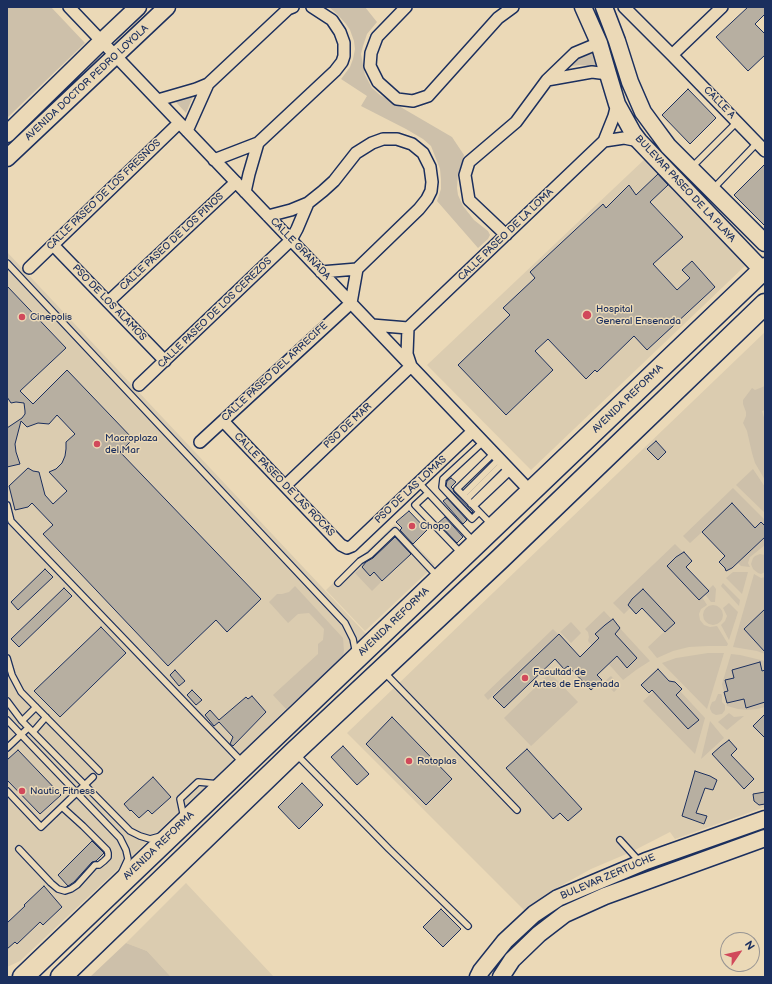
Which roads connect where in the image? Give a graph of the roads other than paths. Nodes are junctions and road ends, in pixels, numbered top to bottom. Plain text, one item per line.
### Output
1 (69, 7) edge
2 (138, 7) edge
3 (167, 7) edge
4 (293, 7) edge
5 (312, 7) edge
6 (406, 7) edge
7 (513, 7) edge
8 (583, 7) edge
9 (604, 7) edge
10 (624, 7) edge
11 (722, 7) edge
12 (102, 41) junction
13 (599, 43) junction
14 (672, 55) junction
15 (116, 56) junction
16 (608, 74) junction
17 (548, 80) junction
18 (208, 84) junction
19 (158, 100) junction
20 (617, 104) junction
21 (737, 122) junction
22 (179, 123) junction
23 (187, 131) junction
24 (7, 134) edge
25 (639, 141) junction
26 (604, 142) junction
27 (258, 143) junction
28 (762, 145) edge
29 (7, 158) edge
30 (214, 160) junction
31 (658, 160) junction
32 (690, 168) junction
33 (236, 182) junction
34 (712, 190) junction
35 (245, 192) junction
36 (308, 204) junction
37 (268, 216) junction
38 (506, 235) junction
39 (291, 240) junction
40 (765, 243) edge
41 (53, 245) junction
42 (7, 263) edge
43 (29, 268) dead end
44 (357, 269) junction
45 (764, 270) edge
46 (321, 272) junction
47 (108, 302) junction
48 (351, 303) junction
49 (765, 304) edge
50 (372, 325) junction
51 (408, 328) junction
52 (164, 361) junction
53 (411, 366) junction
54 (139, 385) dead end
55 (222, 421) junction
56 (473, 431) junction
57 (200, 442) dead end
58 (483, 442) junction
59 (503, 462) junction
60 (418, 483) junction
61 (285, 486) junction
62 (531, 492) junction
63 (428, 493) junction
64 (468, 501) junction
65 (7, 505) edge
66 (494, 526) junction
67 (347, 548) joint
68 (470, 550) junction
69 (503, 555) junction
70 (440, 578) junction
71 (338, 583) dead end
72 (7, 658) edge
73 (382, 669) junction
74 (343, 671) junction
75 (7, 701) edge
76 (36, 707) junction
77 (46, 717) junction
78 (7, 720) edge
79 (22, 722) junction
80 (30, 730) junction
81 (20, 735) junction
82 (8, 745) edge
83 (294, 752) junction
84 (244, 765) junction
85 (99, 771) dead end
86 (93, 777) dead end
87 (85, 785) junction
88 (7, 791) edge
89 (76, 793) junction
90 (62, 807) junction
91 (517, 810) dead end
92 (765, 819) edge
93 (185, 821) junction
94 (765, 838) edge
95 (620, 840) dead end
96 (19, 849) dead end
97 (641, 863) junction
98 (114, 889) junction
99 (468, 926) dead end
100 (45, 956) junction
101 (7, 975) edge
102 (23, 977) edge
103 (61, 977) edge
104 (478, 977) edge
105 (501, 977) edge

1 - 12 street, CALLE GRANADA
2 - 12 main road, AVENIDA DOCTOR PEDRO LOYOLA
3 - 15 main road, AVENIDA DOCTOR PEDRO LOYOLA
4 - 18 street
5 - 27 street
6 - 7 street
8 - 13 main road, BULEVAR PASEO DE LA PLAYA
9 - 32 main road, BULEVAR PASEO DE LA PLAYA
10 - 14 street, CALLE A
11 - 14 street
12 - 15 street, CALLE GRANADA
12 - 24 main road, AVENIDA DOCTOR PEDRO LOYOLA
13 - 16 main road, BULEVAR PASEO DE LA PLAYA
13 - 17 street
14 - 21 street, CALLE A
15 - 19 street, CALLE GRANADA
15 - 29 main road, AVENIDA DOCTOR PEDRO LOYOLA
16 - 17 street
16 - 20 main road, BULEVAR PASEO DE LA PLAYA
17 - 38 street
18 - 19 street
18 - 23 street
19 - 22 street, CALLE GRANADA
20 - 25 main road, BULEVAR PASEO DE LA PLAYA
20 - 26 street, CALLE PASEO DE LA LOMA
21 - 28 street, CALLE A
21 - 32 lane
22 - 23 street, CALLE GRANADA
22 - 41 street, CALLE PASEO DE LOS FRESNOS
23 - 30 street, CALLE GRANADA
25 - 26 street
25 - 31 main road, BULEVAR PASEO DE LA PLAYA
26 - 38 street, CALLE PASEO DE LA LOMA
27 - 30 street
27 - 35 street
28 - 34 lane
30 - 33 street, CALLE GRANADA
31 - 32 main road
31 - 45 main road, BULEVAR PASEO DE LA PLAYA
32 - 34 main road, BULEVAR PASEO DE LA PLAYA
33 - 35 street, CALLE GRANADA
33 - 47 street, CALLE PASEO DE LOS PINOS
34 - 40 main road, BULEVAR PASEO DE LA PLAYA
35 - 37 street, CALLE GRANADA
36 - 37 street
36 - 39 street
36 - 44 street
37 - 39 street, CALLE GRANADA
38 - 51 street, CALLE PASEO DE LA LOMA
39 - 46 street, CALLE GRANADA
39 - 52 street, CALLE PASEO DE LOS CEREZOS
41 - 43 street, CALLE PASEO DE LOS FRESNOS
41 - 47 street, PSO DE LOS ALAMOS
42 - 74 lane
44 - 46 street
44 - 48 street
45 - 62 highway, AVENIDA REFORMA
46 - 48 street, CALLE GRANADA
47 - 52 street, PSO DE LOS ALAMOS
48 - 50 street, CALLE GRANADA
48 - 55 street, CALLE PASEO DEL ARRECIFE
49 - 69 highway
50 - 51 street
50 - 53 street, CALLE GRANADA
51 - 53 street
52 - 54 street, CALLE PASEO DE LOS CEREZOS
53 - 56 street, CALLE GRANADA
53 - 61 street, PSO DE MAR
55 - 57 street, CALLE PASEO DEL ARRECIFE
55 - 61 street, CALLE PASEO DE LAS ROCAS
56 - 58 street, CALLE GRANADA
56 - 60 street, PSO DE LAS LOMAS
58 - 59 street, CALLE GRANADA
58 - 64 lane
59 - 62 street, CALLE GRANADA
59 - 64 lane
59 - 64 lane
59 - 64 lane
60 - 63 lane
60 - 67 street, PSO DE LAS LOMAS
61 - 67 street, CALLE PASEO DE LAS ROCAS
62 - 66 highway, AVENIDA REFORMA
62 - 69 highway
63 - 68 lane
63 - 68 lane
64 - 66 lane
65 - 84 lane
66 - 68 highway, AVENIDA REFORMA
68 - 70 highway, AVENIDA REFORMA
69 - 73 highway
70 - 71 lane
70 - 74 highway, AVENIDA REFORMA
72 - 76 lane
73 - 83 highway
73 - 91 lane
74 - 84 highway, AVENIDA REFORMA
75 - 79 lane
76 - 77 lane
76 - 79 lane
77 - 80 lane
77 - 85 lane
78 - 81 lane
79 - 80 lane
80 - 81 lane
80 - 87 lane
81 - 82 lane
81 - 89 lane
83 - 99 lane
83 - 103 highway
84 - 93 highway, AVENIDA REFORMA
86 - 87 lane
87 - 89 lane
87 - 93 lane
88 - 90 lane
89 - 90 lane
89 - 98 lane
90 - 96 lane
92 - 97 main road, BULEVAR ZERTUCHE
93 - 98 highway, AVENIDA REFORMA
94 - 105 main road, BULEVAR ZERTUCHE
95 - 97 lane
97 - 104 main road, BULEVAR ZERTUCHE
98 - 100 highway, AVENIDA REFORMA
100 - 101 highway
100 - 102 highway, AVENIDA REFORMA

